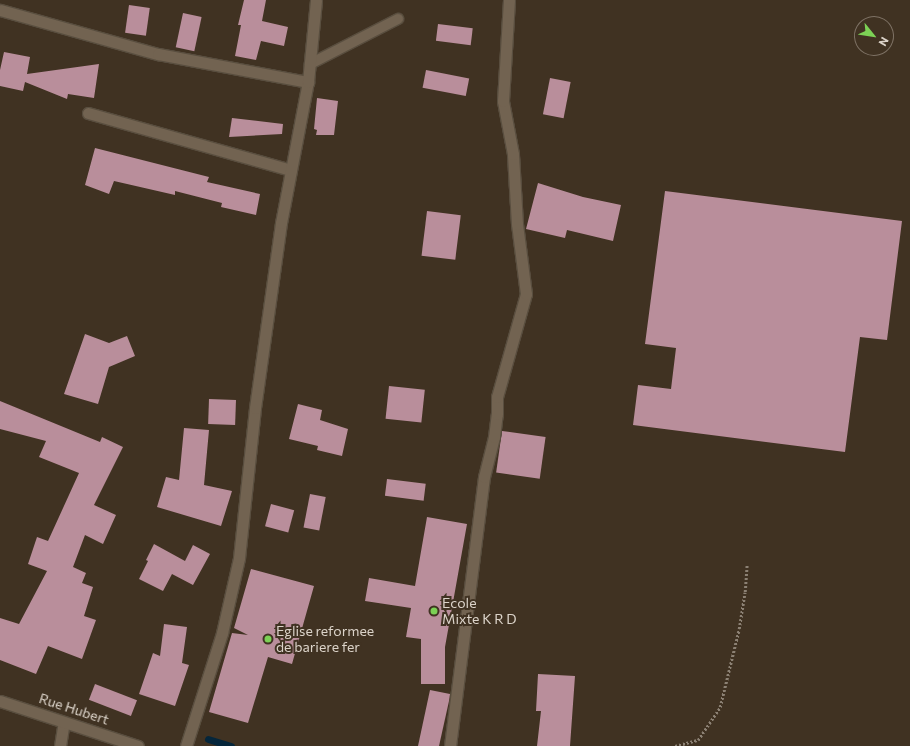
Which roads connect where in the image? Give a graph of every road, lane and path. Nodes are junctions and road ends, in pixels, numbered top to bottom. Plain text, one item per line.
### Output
1 (316, 0) edge
2 (510, 0) edge
3 (0, 10) edge
4 (398, 19) dead end
5 (310, 64) junction
6 (308, 82) junction
7 (88, 114) dead end
8 (291, 170) junction
9 (746, 565) dead end
10 (0, 701) edge
11 (64, 722) junction
12 (60, 746) edge
13 (138, 746) edge
14 (186, 746) edge
15 (450, 746) edge
16 (675, 746) edge

1 - 5 street
2 - 15 street
3 - 6 street
4 - 5 lane
5 - 6 street
6 - 8 street
7 - 8 street
8 - 14 street
9 - 16 path
10 - 11 street, Rue Hubert
11 - 12 street
11 - 13 street, Rue Hubert

